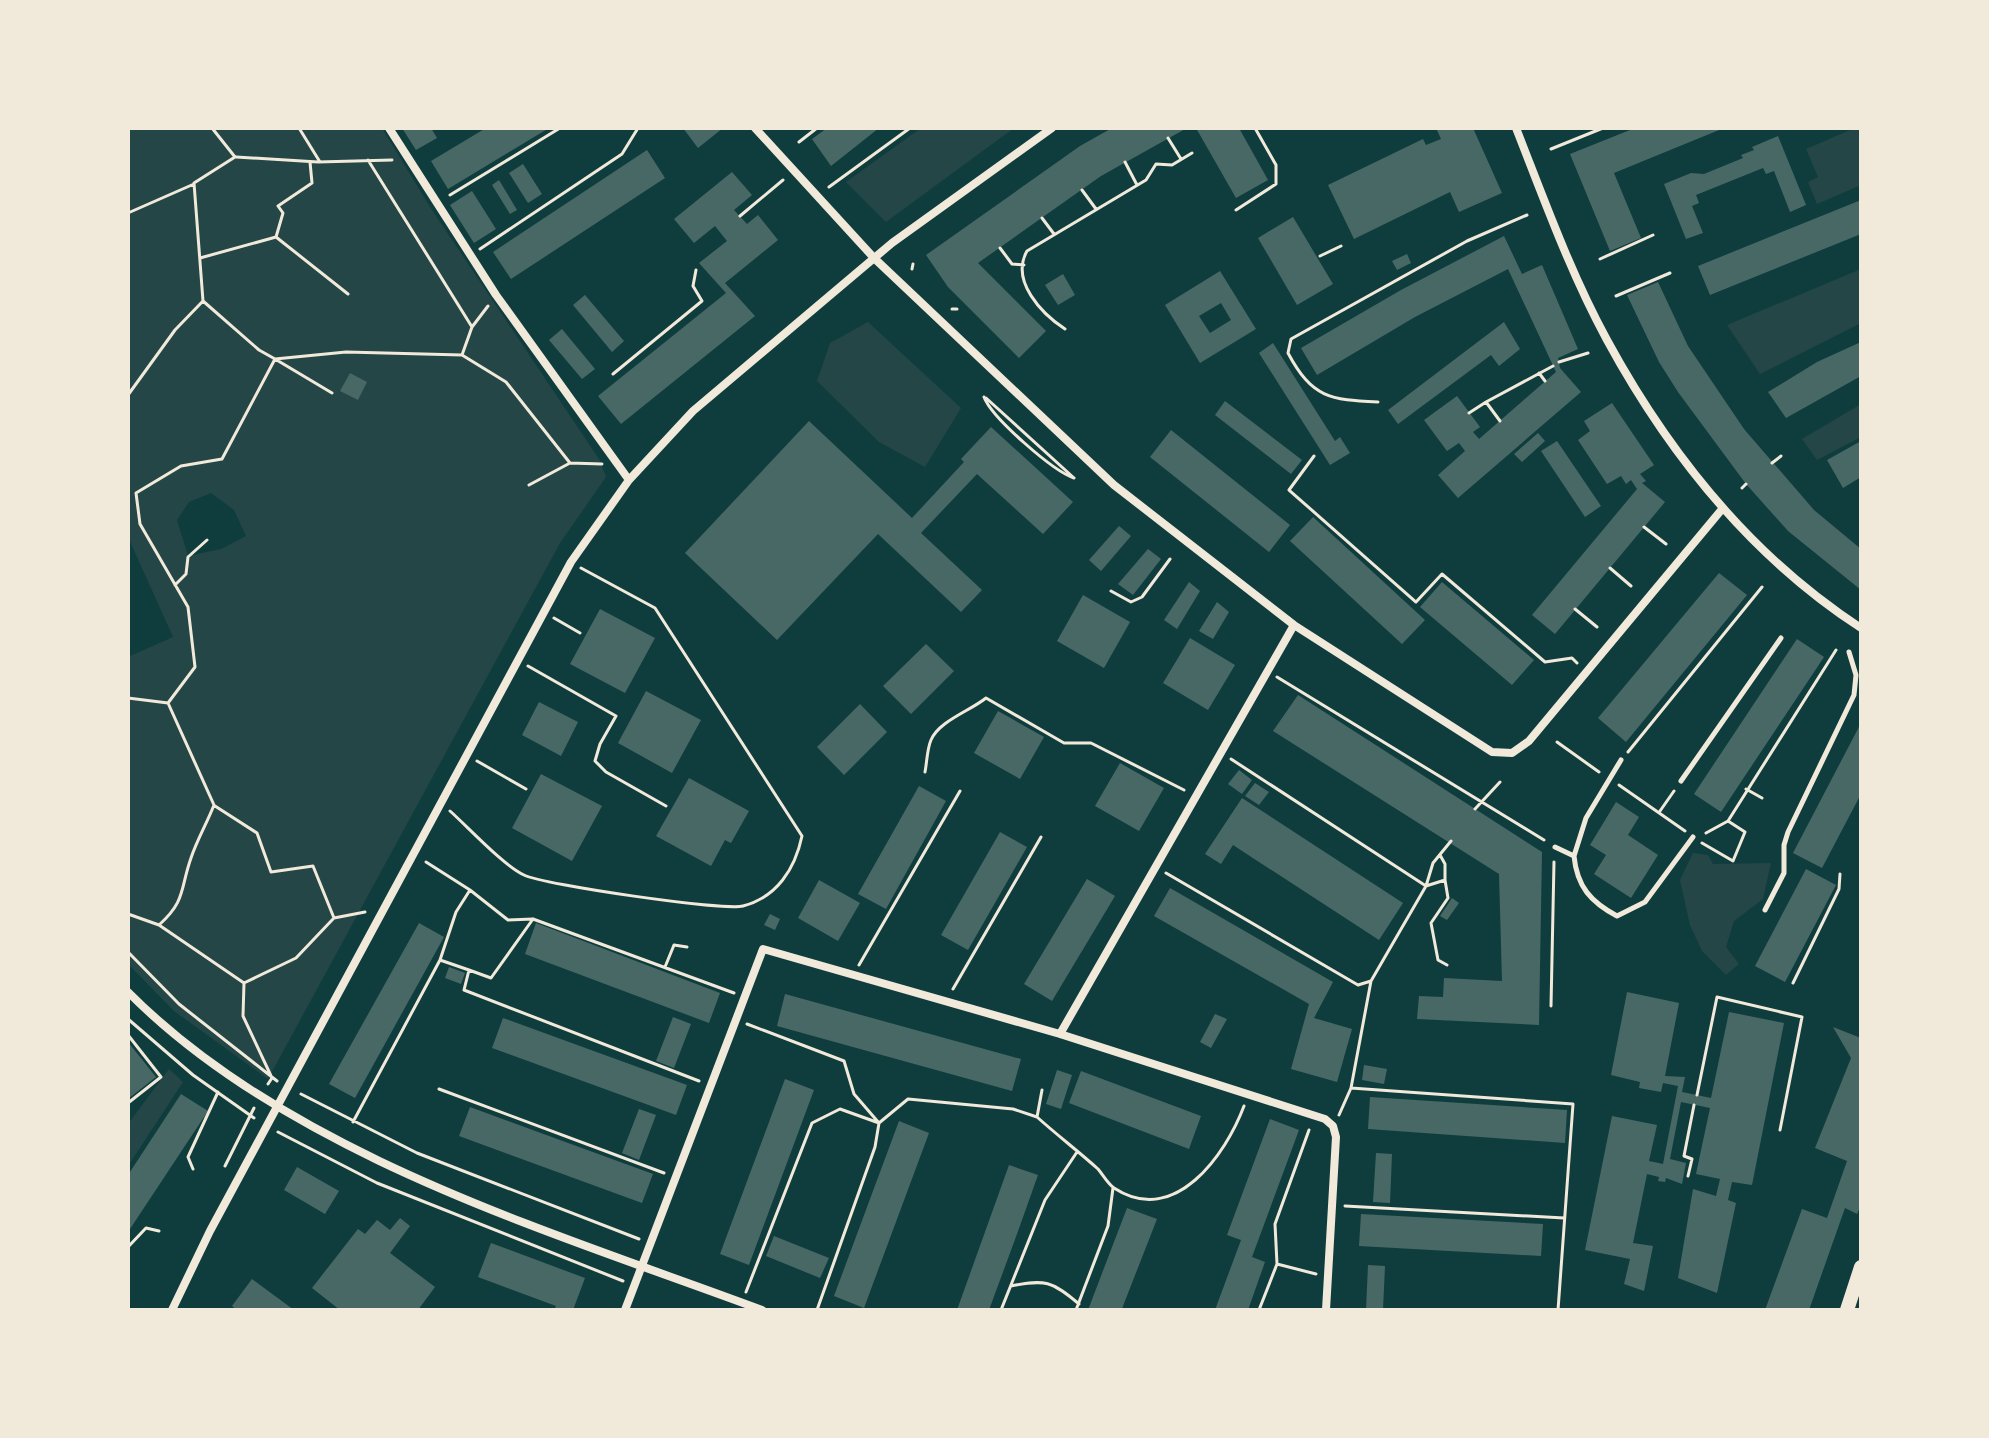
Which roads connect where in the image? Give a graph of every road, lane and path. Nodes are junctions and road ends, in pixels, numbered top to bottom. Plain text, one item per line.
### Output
1 (212, 128) edge
2 (299, 128) edge
3 (389, 128) edge
4 (560, 128) edge
5 (638, 128) edge
6 (755, 128) edge
7 (817, 128) edge
8 (910, 128) edge
9 (1255, 128) edge
10 (1516, 128) edge
11 (1603, 128) edge
12 (1049, 129) edge
13 (1168, 138) dead end
14 (799, 142) dead end
15 (1551, 149) dead end
16 (1192, 153) dead end
17 (235, 157) junction
18 (408, 159) junction
19 (1181, 159) junction
20 (368, 160) junction
21 (316, 162) junction
22 (1125, 162) dead end
23 (793, 171) junction
24 (194, 183) junction
25 (1137, 185) junction
26 (1082, 190) dead end
27 (816, 196) junction
28 (436, 203) junction
29 (1097, 210) junction
30 (1236, 210) dead end
31 (128, 213) edge
32 (1527, 215) dead end
33 (740, 216) dead end
34 (1042, 218) dead end
35 (1054, 234) junction
36 (1653, 235) dead end
37 (276, 237) junction
38 (1341, 246) dead end
39 (1000, 248) dead end
40 (470, 255) junction
41 (1320, 256) dead end
42 (200, 258) junction
43 (874, 258) junction
44 (1600, 259) dead end
45 (1024, 265) junction
46 (696, 270) dead end
47 (1670, 273) dead end
48 (348, 294) dead end
49 (1616, 296) dead end
50 (203, 301) junction
51 (487, 307) dead end
52 (472, 327) junction
53 (1065, 329) dead end
54 (1588, 353) dead end
55 (462, 355) junction
56 (275, 359) junction
57 (1559, 362) dead end
58 (1553, 366) dead end
59 (1539, 373) junction
60 (613, 374) dead end
61 (1545, 381) dead end
62 (332, 393) dead end
63 (128, 395) edge
64 (1378, 402) dead end
65 (1486, 402) junction
66 (1469, 413) dead end
67 (1014, 420) junction
68 (1500, 421) dead end
69 (1009, 425) junction
70 (1037, 441) junction
71 (1032, 447) junction
72 (1314, 456) dead end
73 (1781, 456) dead end
74 (570, 463) junction
75 (1772, 463) dead end
76 (604, 464) dead end
77 (629, 480) junction
78 (1746, 484) dead end
79 (529, 485) dead end
80 (1742, 488) dead end
81 (128, 493) edge
82 (136, 493) junction
83 (1723, 508) junction
84 (1644, 527) dead end
85 (207, 540) dead end
86 (1666, 544) dead end
87 (1170, 559) dead end
88 (571, 562) junction
89 (1610, 568) dead end
90 (175, 585) junction
91 (1631, 586) dead end
92 (1762, 587) dead end
93 (1111, 591) dead end
94 (1575, 609) dead end
95 (544, 613) junction
96 (1294, 625) junction
97 (1597, 627) dead end
98 (1861, 628) edge
99 (580, 633) dead end
100 (1781, 638) dead end
101 (1838, 646) dead end
102 (1849, 652) dead end
103 (518, 660) junction
104 (1585, 670) junction
105 (1292, 687) dead end
106 (128, 698) edge
107 (168, 703) junction
108 (1557, 742) dead end
109 (1221, 753) junction
110 (467, 755) junction
111 (1621, 760) joint
112 (925, 772) dead end
113 (1611, 780) junction
114 (1681, 781) joint
115 (1500, 782) dead end
116 (526, 789) dead end
117 (1746, 789) junction
118 (960, 791) dead end
119 (1196, 796) junction
120 (1762, 798) dead end
121 (441, 803) junction
122 (1480, 803) junction
123 (214, 805) junction
124 (666, 806) dead end
125 (1475, 809) dead end
126 (1659, 812) junction
127 (1728, 821) junction
128 (1041, 837) dead end
129 (1693, 837) junction
130 (1451, 841) dead end
131 (1555, 847) junction
132 (413, 855) junction
133 (1440, 855) junction
134 (1574, 856) junction
135 (1156, 867) junction
136 (1840, 874) dead end
137 (1445, 880) junction
138 (1426, 886) junction
139 (470, 890) junction
140 (384, 908) junction
141 (1765, 910) dead end
142 (128, 914) edge
143 (334, 918) junction
144 (533, 919) junction
145 (159, 925) junction
146 (687, 947) dead end
147 (128, 952) edge
148 (440, 960) junction
149 (1447, 965) dead end
150 (665, 967) junction
151 (469, 970) junction
152 (853, 975) junction
153 (1371, 981) junction
154 (244, 983) junction
155 (1793, 983) dead end
156 (128, 992) edge
157 (745, 997) junction
158 (946, 1001) junction
159 (1551, 1006) dead end
160 (736, 1020) junction
161 (1060, 1034) junction
162 (128, 1035) edge
163 (272, 1078) junction
164 (711, 1086) junction
165 (289, 1088) junction
166 (1351, 1088) junction
167 (439, 1089) dead end
168 (1042, 1090) dead end
169 (218, 1092) dead end
170 (1248, 1094) junction
171 (1697, 1095) dead end
172 (128, 1103) edge
173 (1694, 1105) dead end
174 (277, 1109) junction
175 (250, 1115) dead end
176 (1314, 1115) junction
177 (1037, 1117) junction
178 (353, 1122) junction
179 (879, 1123) junction
180 (1333, 1126) junction
181 (1780, 1130) dead end
182 (1077, 1152) junction
183 (225, 1166) dead end
184 (193, 1169) dead end
185 (1688, 1176) dead end
186 (676, 1177) junction
187 (1113, 1188) junction
188 (1331, 1205) junction
189 (1564, 1218) junction
190 (159, 1231) dead end
191 (651, 1243) junction
192 (128, 1247) edge
193 (1277, 1264) junction
194 (642, 1265) junction
195 (1861, 1267) edge
196 (1328, 1277) junction
197 (1011, 1286) junction
198 (742, 1303) junction
199 (1079, 1304) junction
200 (172, 1310) edge
201 (625, 1310) edge
202 (762, 1310) edge
203 (817, 1310) edge
204 (1001, 1310) edge
205 (1076, 1310) edge
206 (1259, 1310) edge
207 (1326, 1310) edge
208 (1558, 1310) edge
209 (1847, 1310) edge

1 - 17 path
2 - 21 path
3 - 18 street
4 - 28 path
5 - 40 path
6 - 23 street
7 - 14 path
8 - 27 path
9 - 30 path
10 - 83 street
11 - 15 path
12 - 43 street
13 - 19 path
16 - 19 path
17 - 21 path
17 - 24 path
18 - 20 path
18 - 28 street
19 - 25 path
20 - 21 path
20 - 52 path
21 - 37 path
22 - 25 path
23 - 27 street
23 - 33 path
24 - 31 path
24 - 42 path
25 - 29 path
26 - 29 path
27 - 43 street
28 - 40 street
29 - 35 path
32 - 64 path
34 - 35 path
35 - 45 path
36 - 44 path
37 - 42 path
37 - 48 path
38 - 41 path
39 - 45 path
40 - 77 street
42 - 50 path
43 - 77 street
43 - 96 street
45 - 53 path
46 - 60 path
47 - 49 path
50 - 56 path
50 - 63 path
51 - 52 path
52 - 55 path
54 - 57 path
55 - 56 path
55 - 74 path
56 - 62 path
56 - 82 path
58 - 59 path
59 - 61 path
59 - 65 path
65 - 66 path
65 - 68 path
67 - 69 path
67 - 69 path
67 - 70 path
69 - 71 path
70 - 71 path
70 - 71 path
72 - 104 path
73 - 75 path
74 - 76 path
74 - 79 path
77 - 88 street
78 - 80 path
81 - 82 path
82 - 90 path
83 - 98 street
83 - 104 street
84 - 86 path
85 - 90 path
87 - 93 path
88 - 95 street
88 - 121 path
89 - 91 path
90 - 107 path
92 - 111 path
94 - 97 path
95 - 99 path
95 - 103 street
96 - 104 street
96 - 109 street
100 - 114 lane
101 - 117 path
102 - 141 lane
103 - 110 street
103 - 124 path
105 - 122 path
106 - 107 path
107 - 123 path
108 - 113 path
109 - 119 street
109 - 138 path
110 - 116 path
110 - 121 street
111 - 113 lane
112 - 119 path
113 - 126 path
113 - 134 lane
114 - 126 path
115 - 122 path
117 - 120 path
117 - 127 path
118 - 152 path
119 - 135 street
121 - 132 street
122 - 125 path
122 - 131 path
123 - 143 path
123 - 145 path
126 - 129 path
127 - 129 path
127 - 129 path
128 - 158 path
129 - 134 lane
130 - 133 path
131 - 134 lane
131 - 159 path
132 - 139 path
132 - 140 street
133 - 137 path
133 - 138 path
135 - 153 path
135 - 161 street
136 - 155 path
137 - 138 path
137 - 149 path
138 - 153 path
139 - 144 path
139 - 148 path
140 - 143 path
140 - 165 street
142 - 145 path
143 - 154 path
144 - 150 path
144 - 151 path
145 - 154 path
146 - 150 path
147 - 163 path
148 - 151 path
148 - 178 path
150 - 157 path
151 - 164 path
152 - 157 street
152 - 158 street
153 - 166 path
154 - 163 path
156 - 174 street
157 - 160 street
158 - 161 street
160 - 164 street
160 - 179 path
161 - 170 street
162 - 172 path
163 - 165 path
164 - 186 street
165 - 174 street
165 - 178 path
166 - 180 path
166 - 189 path
167 - 186 path
168 - 177 path
169 - 184 path
170 - 176 street
170 - 187 path
171 - 181 path
173 - 185 path
174 - 194 street
174 - 200 street
175 - 183 path
176 - 180 street
176 - 193 path
177 - 179 path
177 - 182 path
178 - 191 path
179 - 198 path
179 - 203 path
180 - 188 street
182 - 187 path
182 - 197 path
186 - 191 street
187 - 199 path
188 - 189 path
188 - 196 street
189 - 208 path
190 - 192 path
191 - 194 street
193 - 196 path
193 - 206 path
194 - 198 street
194 - 201 street
195 - 209 main road
196 - 207 street
197 - 199 path
197 - 204 path
198 - 202 street
199 - 205 path

